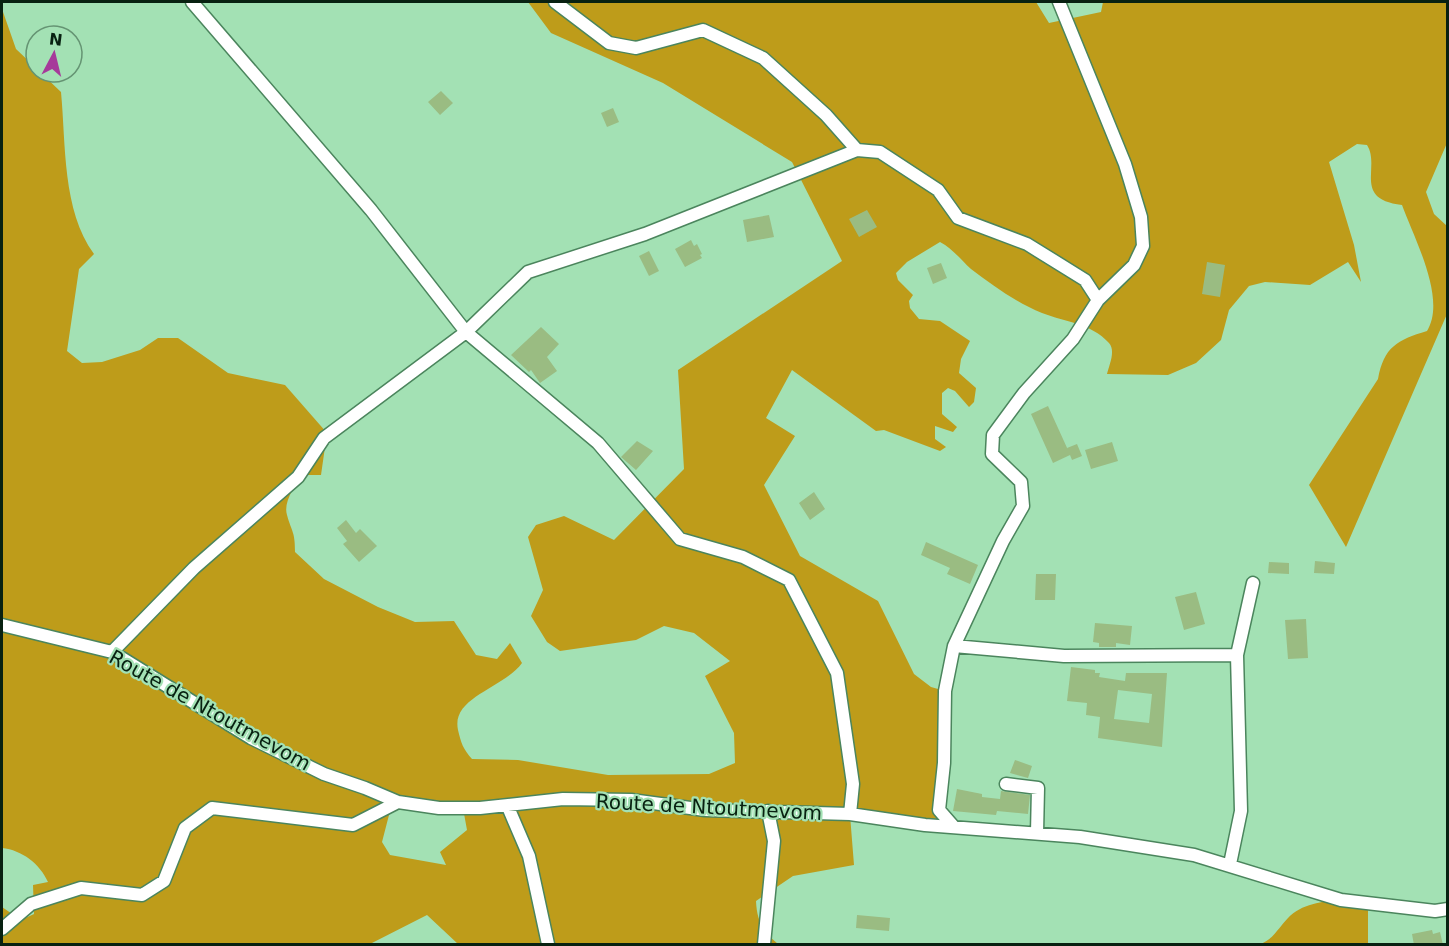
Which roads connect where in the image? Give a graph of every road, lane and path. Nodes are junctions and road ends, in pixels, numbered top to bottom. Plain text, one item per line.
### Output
1 (192, 2) edge
2 (555, 2) edge
3 (1059, 2) edge
4 (857, 150) junction
5 (1098, 300) junction
6 (466, 332) junction
7 (1253, 583) dead end
8 (2, 625) edge
9 (954, 646) junction
10 (112, 652) junction
11 (1237, 655) junction
12 (1006, 784) dead end
13 (398, 802) junction
14 (508, 807) junction
15 (768, 811) junction
16 (850, 814) junction
17 (953, 826) junction
18 (1037, 833) junction
19 (1230, 864) junction
20 (1448, 909) edge
21 (2, 929) edge
22 (548, 945) edge
23 (764, 945) edge

1 - 6 street
2 - 4 street
3 - 5 street
4 - 5 street
4 - 6 street
5 - 9 street
6 - 10 street
6 - 16 street
7 - 11 street
8 - 10 street, Route de Ntoutmevom
9 - 11 street
9 - 17 street
10 - 13 street, Route de Ntoutmevom
11 - 19 street
12 - 18 street
13 - 14 street, Route de Ntoutmevom
13 - 21 street
14 - 15 street, Route de Ntoutmevom
14 - 22 street
15 - 16 street, Route de Ntoutmevom
15 - 23 street
16 - 17 street, Route de Ntoutmevom
17 - 18 street, Route de Ntoutmevom
18 - 19 street, Route de Ntoutmevom
19 - 20 street, Route de Ntoutmevom

